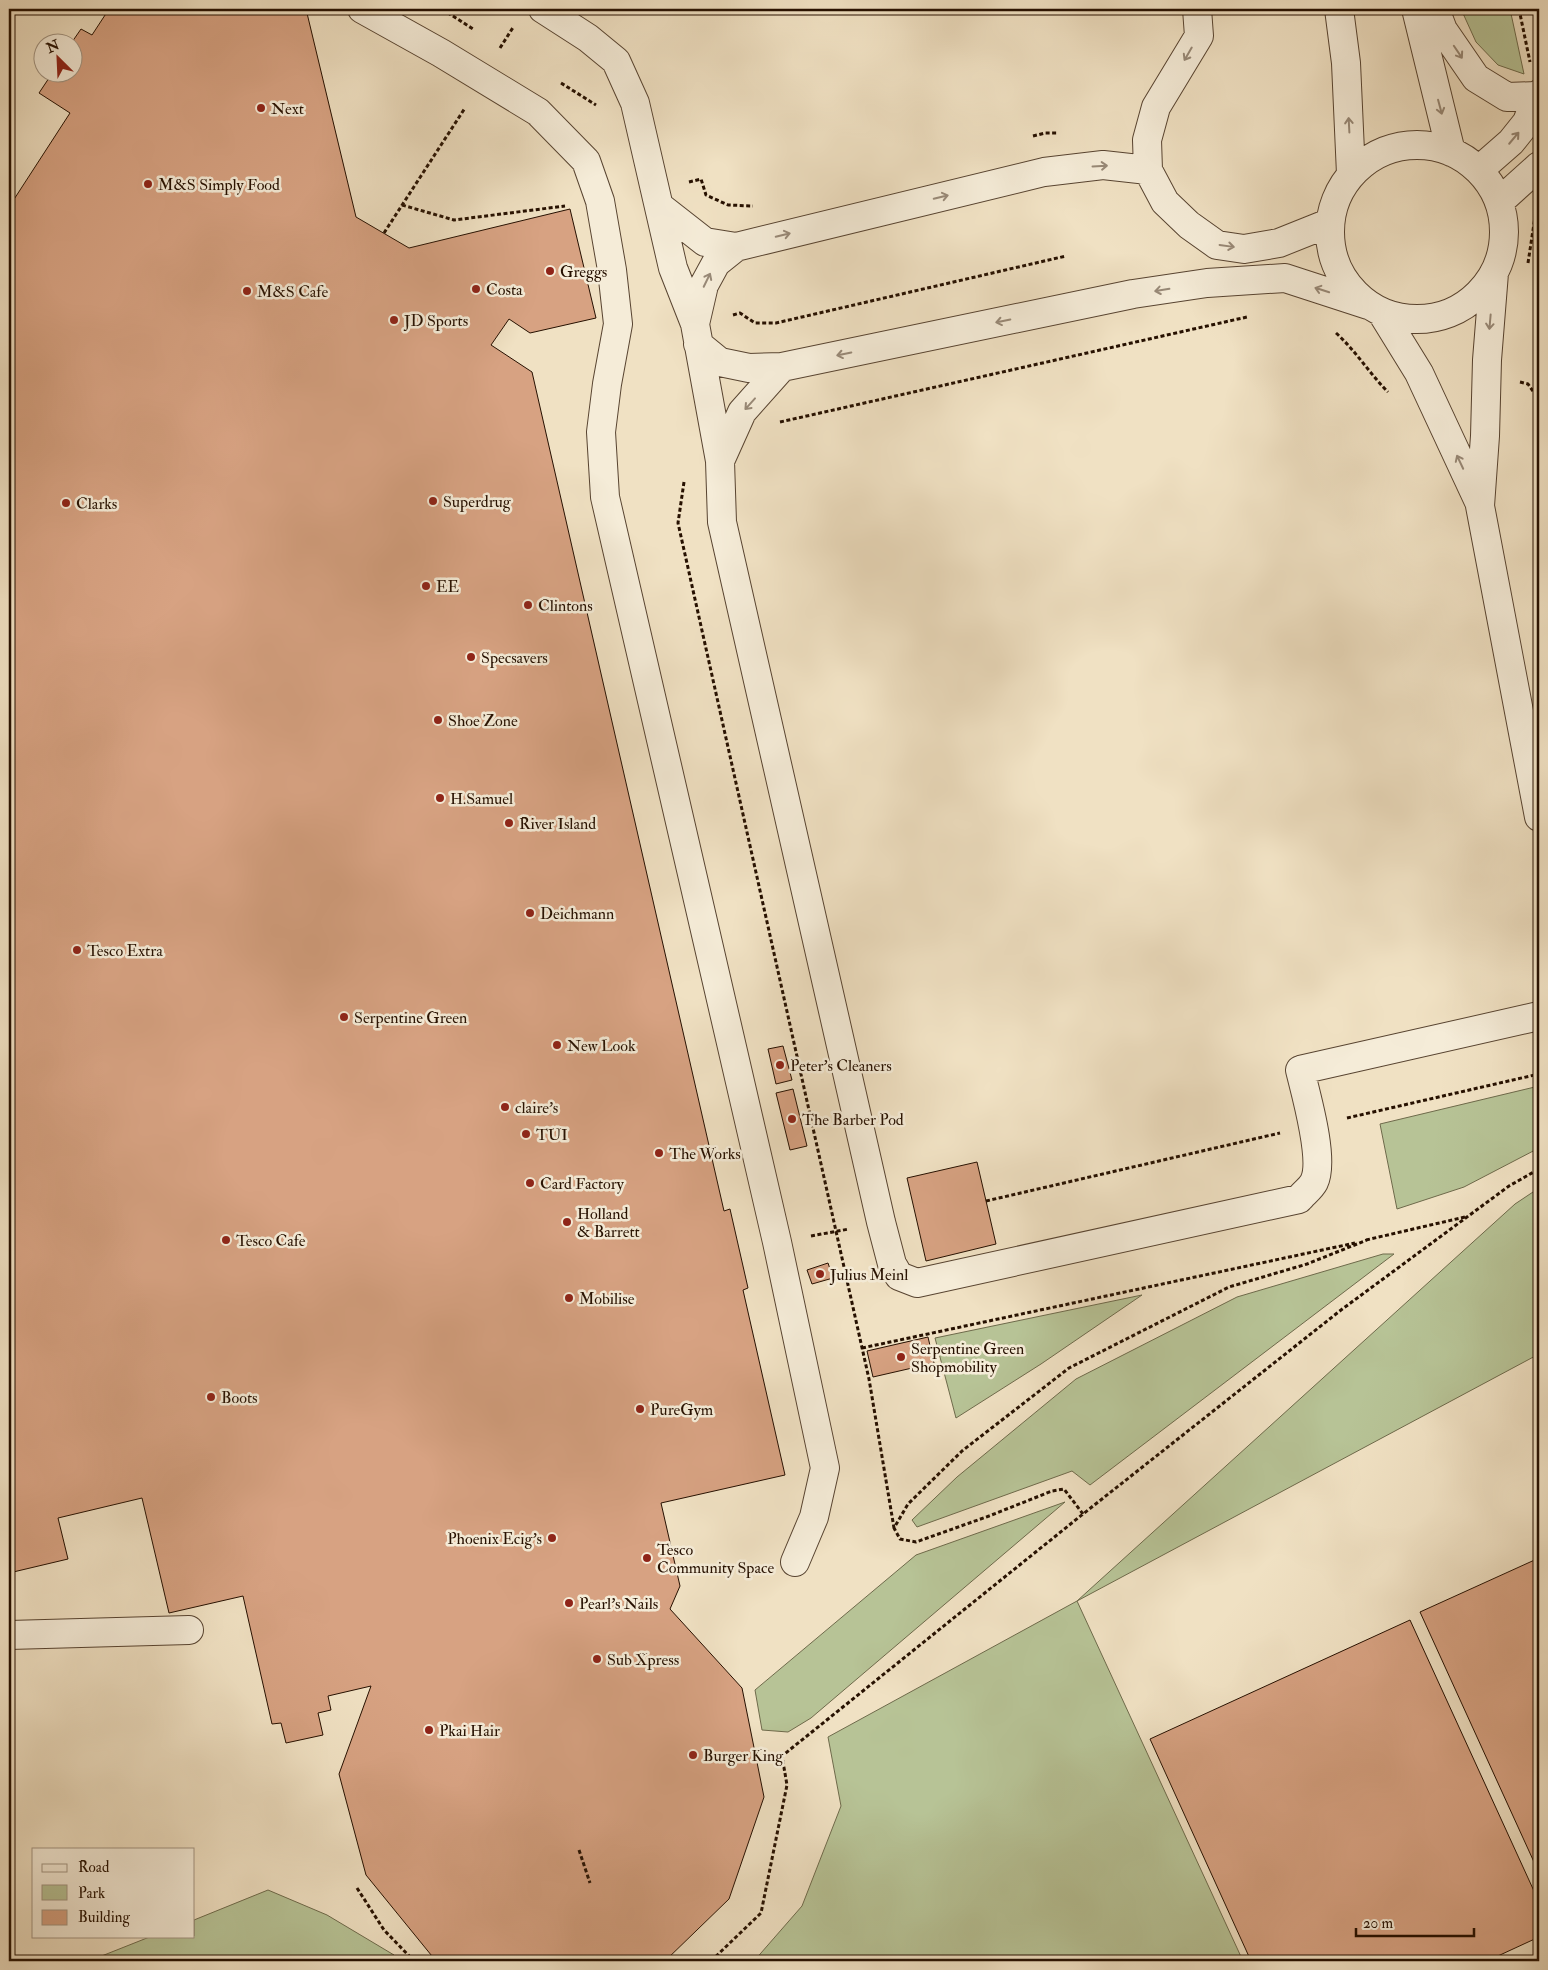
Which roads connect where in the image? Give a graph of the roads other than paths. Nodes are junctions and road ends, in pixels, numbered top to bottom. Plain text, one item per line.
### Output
1 (362, 9) edge
2 (544, 9) edge
3 (1197, 9) edge
4 (1339, 9) edge
5 (1416, 9) edge
6 (1436, 9) edge
7 (1538, 95) edge
8 (1452, 152) junction
9 (1539, 166) edge
10 (1148, 170) junction
11 (1479, 170) junction
12 (1351, 174) junction
13 (657, 199) junction
14 (1499, 202) junction
15 (1329, 222) junction
16 (736, 247) junction
17 (1494, 273) junction
18 (1375, 309) junction
19 (696, 334) junction
20 (782, 367) junction
21 (720, 461) junction
22 (1480, 506) junction
23 (1539, 817) edge
24 (1539, 1016) edge
25 (795, 1562) dead end
26 (189, 1630) dead end
27 (9, 1635) edge

1 - 25 street
2 - 13 street
3 -> 10 street
12 -> 4 street
5 -> 8 street
6 -> 7 street
11 -> 7 street
8 - 11 street
8 - 12 street
9 - 14 street
10 -> 15 street
16 -> 10 street
11 - 14 street
12 - 15 street
13 - 16 street
13 - 19 street
14 - 17 street
15 - 18 street
19 -> 16 street
17 - 18 street
17 -> 22 street
18 -> 20 street
22 -> 18 street
19 - 20 street
19 - 21 street
20 -> 21 street
21 - 24 street
22 - 23 street
26 - 27 street

